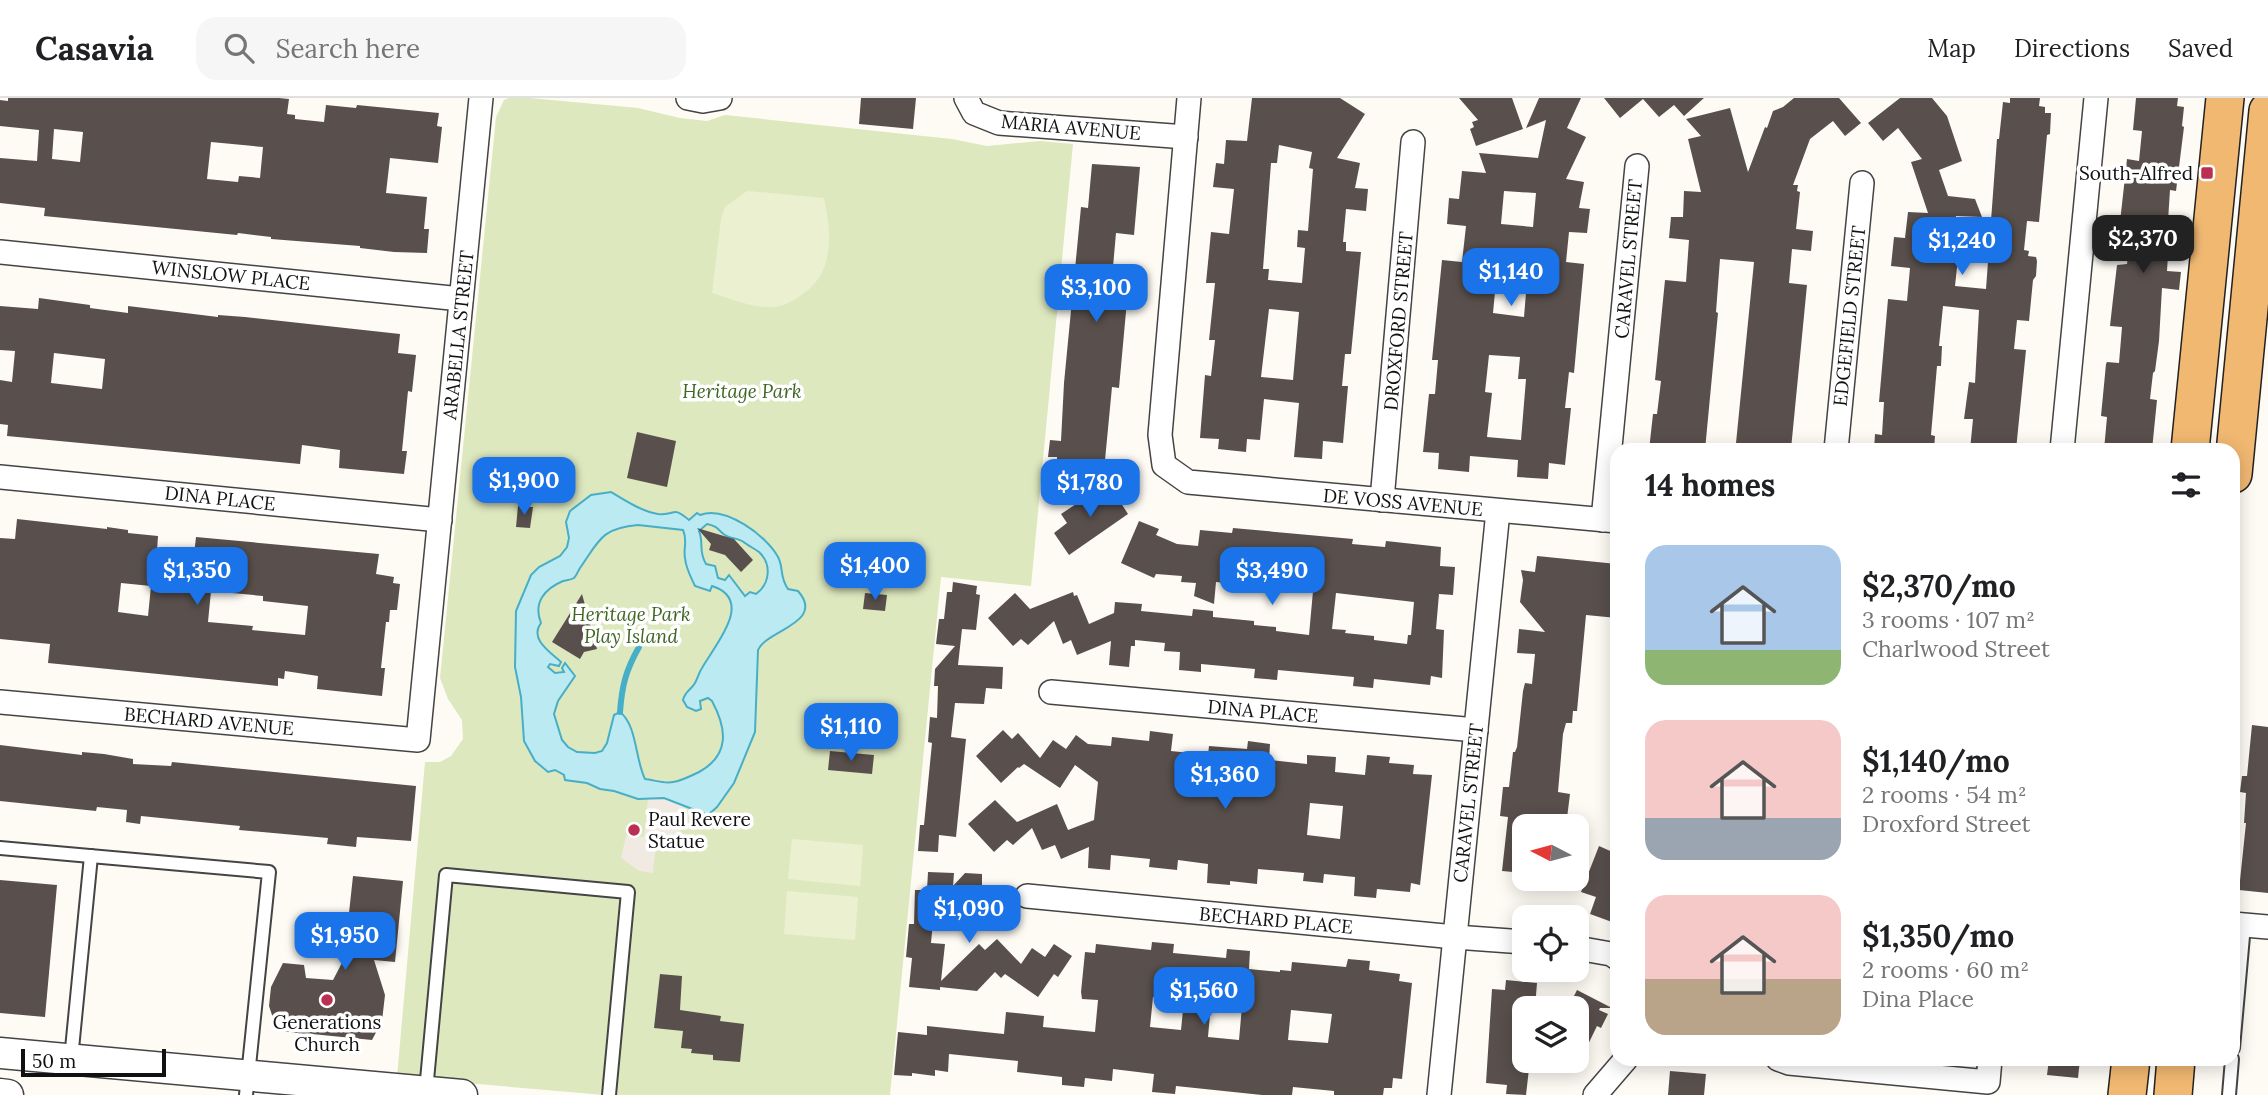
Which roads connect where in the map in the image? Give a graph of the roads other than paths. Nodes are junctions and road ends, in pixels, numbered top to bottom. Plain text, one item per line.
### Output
1 (481, 98) edge
2 (688, 98) edge
3 (720, 98) edge
4 (966, 98) edge
5 (1189, 98) edge
6 (2096, 98) edge
7 (2225, 98) edge
8 (2268, 111) edge
9 (1186, 137) junction
10 (1413, 142) dead end
11 (1637, 166) dead end
12 (1862, 183) dead end
13 (0, 252) edge
14 (461, 299) junction
15 (1616, 443) edge
16 (1837, 443) edge
17 (2063, 443) edge
18 (2191, 443) edge
19 (2236, 443) edge
20 (0, 477) edge
21 (1382, 500) junction
22 (1498, 510) junction
23 (440, 520) junction
24 (1610, 521) edge
25 (1051, 692) dead end
26 (0, 702) edge
27 (1476, 730) junction
28 (418, 740) joint
29 (0, 848) edge
30 (91, 856) junction
31 (1027, 896) dead end
32 (2240, 924) edge
33 (2268, 927) edge
34 (1455, 937) junction
35 (1512, 941) edge
36 (1589, 950) edge
37 (1610, 954) edge
38 (0, 1053) edge
39 (71, 1059) junction
40 (1620, 1066) edge
41 (1875, 1066) edge
42 (2130, 1066) edge
43 (2175, 1066) edge
44 (2231, 1066) edge
45 (1989, 1070) edge
46 (247, 1085) edge
47 (426, 1092) junction
48 (0, 1094) edge
49 (8, 1095) edge
50 (462, 1095) edge
51 (609, 1095) edge
52 (1438, 1095) edge
53 (1595, 1095) edge
54 (2127, 1095) edge
55 (2173, 1095) edge
56 (2229, 1095) edge

1 - 14 street, ARABELLA STREET
2 - 3 street
4 - 9 street, MARIA AVENUE
5 - 9 street
6 - 17 street
7 - 18 main road
8 - 19 main road
9 - 21 street, DE VOSS AVENUE
10 - 21 street, DROXFORD STREET
11 - 15 street, CARAVEL STREET
12 - 16 street, EDGEFIELD STREET
13 - 14 street, WINSLOW PLACE
14 - 23 street, ARABELLA STREET
20 - 23 street, DINA PLACE
21 - 22 street, DE VOSS AVENUE
22 - 24 street, DE VOSS AVENUE
22 - 27 street, CARAVEL STREET
23 - 28 street, ARABELLA STREET
25 - 27 street, DINA PLACE
26 - 28 street, BECHARD AVENUE
27 - 34 street, CARAVEL STREET
29 - 30 lane
30 - 39 lane
30 - 46 lane
31 - 34 street, BECHARD PLACE
32 - 33 street
34 - 35 street, BECHARD PLACE
34 - 52 street, CARAVEL STREET
36 - 37 street
38 - 39 street
39 - 46 street
40 - 53 street
41 - 45 street
42 - 54 main road
43 - 55 main road
44 - 56 lane
46 - 47 street
47 - 50 street
47 - 51 lane
48 - 49 street

